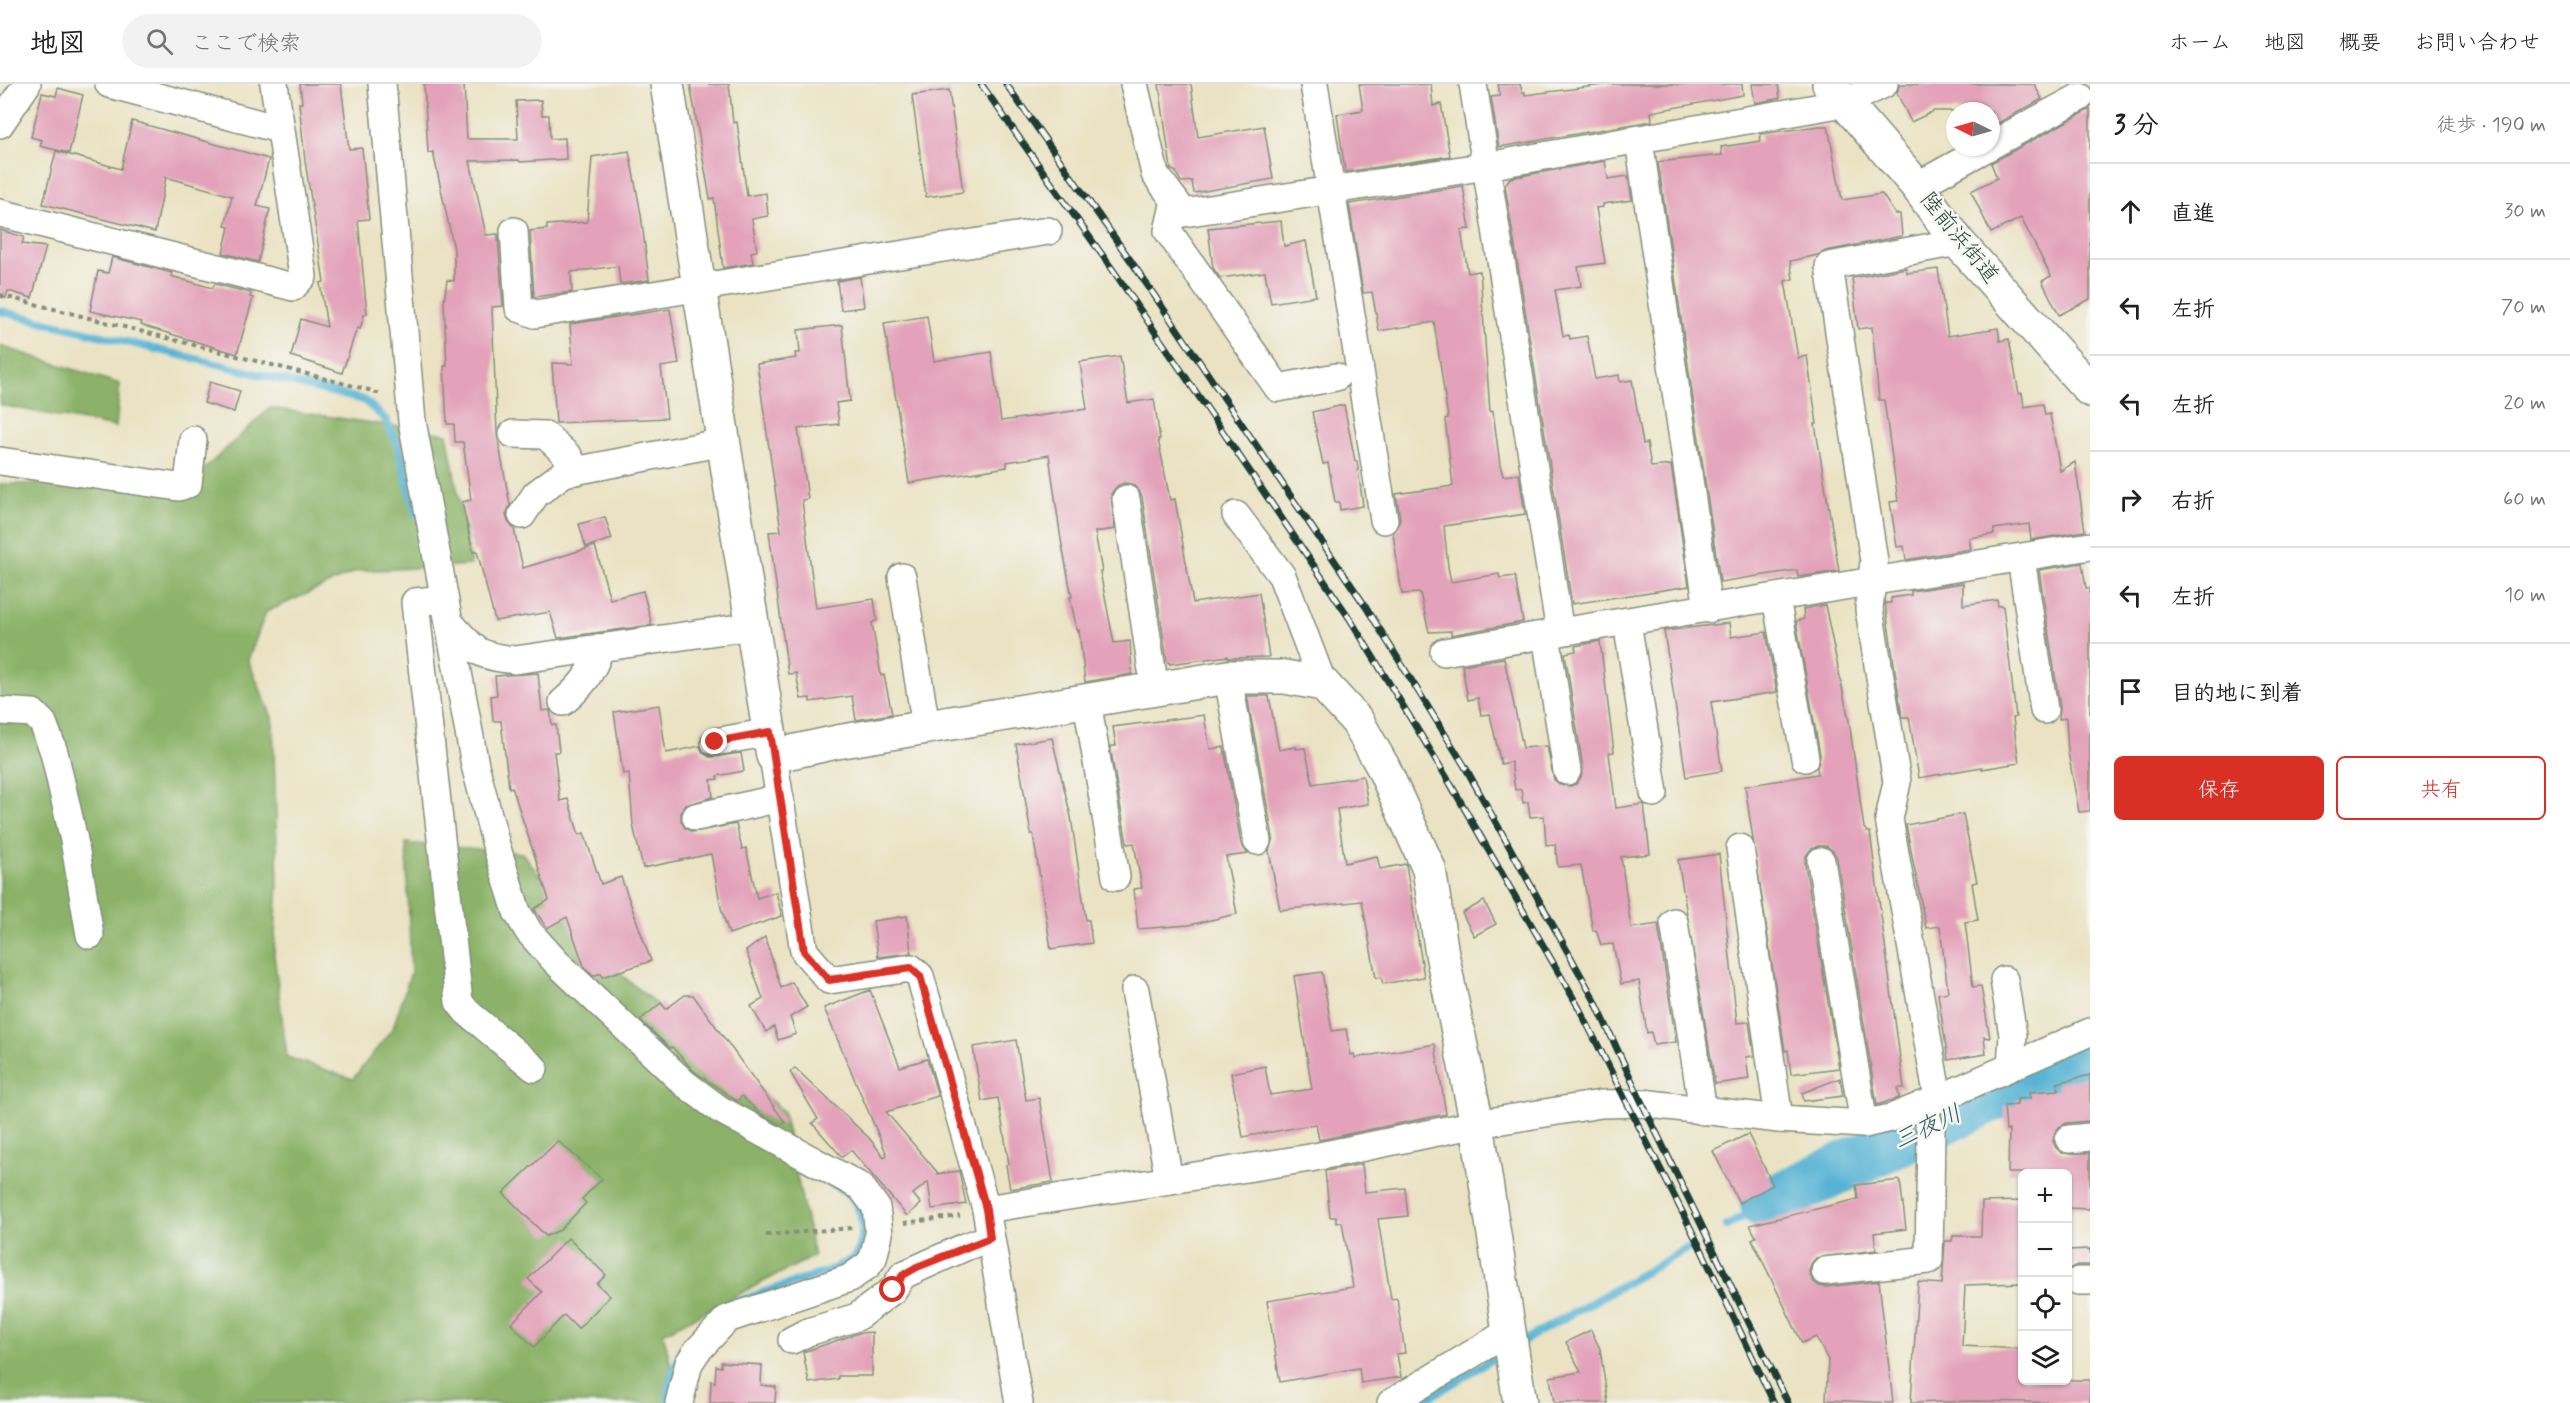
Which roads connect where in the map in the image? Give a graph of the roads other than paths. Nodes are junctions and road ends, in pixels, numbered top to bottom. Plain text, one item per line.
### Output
1 (27, 84) edge
2 (109, 84) edge
3 (274, 84) edge
4 (382, 84) edge
5 (667, 84) edge
6 (1134, 84) edge
7 (1314, 84) edge
8 (1473, 84) edge
9 (1884, 84) edge
10 (1837, 93) edge
11 (2080, 97) dead end
12 (0, 124) edge
13 (279, 129) junction
14 (1639, 140) junction
15 (2000, 141) edge
16 (1972, 156) edge
17 (1487, 166) junction
18 (1917, 186) junction
19 (1330, 189) junction
20 (1175, 201) junction
21 (0, 213) edge
22 (514, 231) dead end
23 (1048, 231) dead end
24 (1958, 242) junction
25 (699, 288) junction
26 (1336, 377) dead end
27 (2090, 390) edge
28 (513, 434) dead end
29 (193, 440) dead end
30 (724, 442) junction
31 (0, 462) edge
32 (576, 471) junction
33 (1126, 499) dead end
34 (522, 515) dead end
35 (1236, 515) dead end
36 (1383, 520) dead end
37 (2090, 546) edge
38 (2021, 558) junction
39 (902, 577) dead end
40 (1872, 583) junction
41 (1776, 598) junction
42 (1708, 609) junction
43 (447, 610) junction
44 (1627, 622) junction
45 (753, 626) junction
46 (1553, 634) junction
47 (600, 648) junction
48 (1444, 652) dead end
49 (1228, 678) junction
50 (1323, 684) junction
51 (1155, 690) junction
52 (1087, 701) junction
53 (563, 702) dead end
54 (2044, 710) dead end
55 (0, 711) edge
56 (926, 727) junction
57 (715, 742) dead end
58 (771, 744) junction
59 (1805, 758) dead end
60 (1566, 771) dead end
61 (1654, 793) dead end
62 (780, 798) junction
63 (696, 817) dead end
64 (1257, 840) dead end
65 (1740, 848) dead end
66 (1821, 861) dead end
67 (1116, 877) dead end
68 (1674, 922) dead end
69 (90, 934) dead end
70 (2004, 980) dead end
71 (1135, 990) dead end
72 (2090, 1032) edge
73 (2011, 1065) junction
74 (534, 1068) dead end
75 (1931, 1102) junction
76 (1703, 1110) junction
77 (1779, 1119) junction
78 (1477, 1124) junction
79 (1864, 1124) junction
80 (1169, 1180) junction
81 (986, 1209) junction
82 (990, 1238) junction
83 (1825, 1271) dead end
84 (792, 1340) dead end
85 (1511, 1343) junction
86 (679, 1403) edge
87 (1019, 1403) edge
88 (1391, 1403) edge
89 (1520, 1403) edge

1 - 12 street
2 - 13 street
3 - 13 street
4 - 43 street
5 - 25 street
6 - 20 street
7 - 19 street
8 - 17 street
9 - 10 street
10 - 14 street
10 - 18 street, 陸前浜街道
11 - 15 street
13 - 21 street
14 - 17 street
14 - 42 street
16 - 18 street
17 - 19 street
17 - 46 street
18 - 24 street, 陸前浜街道
19 - 20 street
19 - 36 street
20 - 26 street
22 - 25 street
23 - 25 street
24 - 27 street, 陸前浜街道
24 - 40 street
25 - 30 street
28 - 32 street
29 - 31 street
30 - 32 street
30 - 45 street
32 - 34 street
33 - 51 street
35 - 50 street
37 - 38 street
38 - 40 street
38 - 54 street
39 - 56 street
40 - 41 street
40 - 75 street
41 - 42 street
41 - 59 street
42 - 44 street
43 - 47 street
43 - 74 street
43 - 86 street
44 - 46 street
44 - 61 street
45 - 47 street
45 - 58 street
46 - 48 street
46 - 60 street
47 - 53 street
49 - 50 street
49 - 51 street
49 - 64 street
50 - 78 street
51 - 52 street
52 - 56 street
52 - 67 street
55 - 69 street
56 - 58 street
57 - 58 street
58 - 62 street
62 - 63 street
62 - 81 street
65 - 77 street
66 - 79 street
68 - 76 street
70 - 73 street
71 - 80 street
72 - 73 street
73 - 75 street
75 - 79 street
75 - 83 street
76 - 77 street
76 - 78 street
77 - 79 street
78 - 80 street
78 - 85 street
80 - 81 street
81 - 82 street
82 - 84 street
82 - 87 street
85 - 88 street
85 - 89 street

